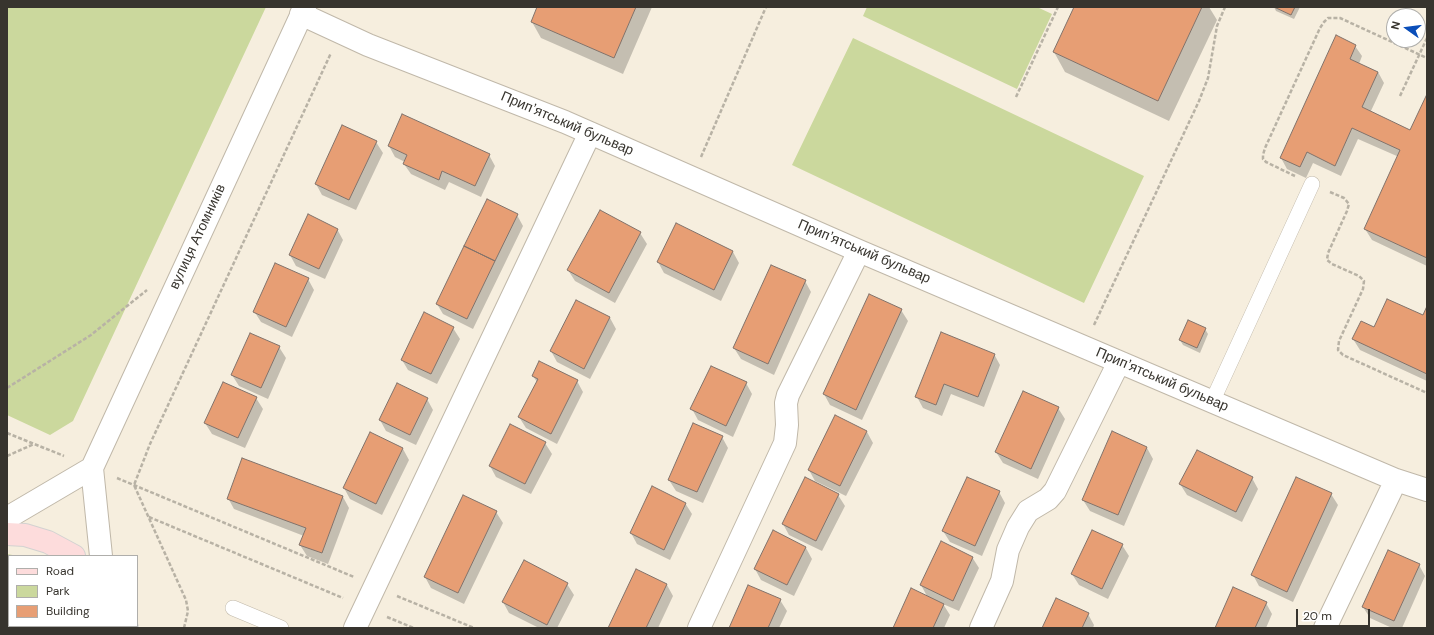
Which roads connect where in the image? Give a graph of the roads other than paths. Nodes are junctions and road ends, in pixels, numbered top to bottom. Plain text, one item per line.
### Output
1 (303, 11) edge
2 (590, 133) junction
3 (1312, 184) road end
4 (859, 251) junction
5 (1119, 362) junction
6 (1212, 402) junction
7 (92, 468) junction
8 (1396, 480) junction
9 (1427, 490) edge
10 (7, 518) edge
11 (7, 534) edge
12 (72, 555) edge
13 (101, 555) edge
14 (233, 608) dead end
15 (281, 628) edge
16 (355, 628) edge
17 (699, 628) edge
18 (981, 628) edge
19 (1325, 628) edge

1 - 2 street, Припʼятський бульвар
1 - 7 street, вулиця Атомників
2 - 4 street, Припʼятський бульвар
2 - 16 street
3 - 6 lane
4 - 5 street, Припʼятський бульвар
4 - 17 street
5 - 6 street, Припʼятський бульвар
5 - 18 street
6 - 8 street, Припʼятський бульвар
7 - 10 street
7 - 13 street
8 - 9 street, Припʼятський бульвар
8 - 19 street
11 - 12 main road
14 - 15 lane

